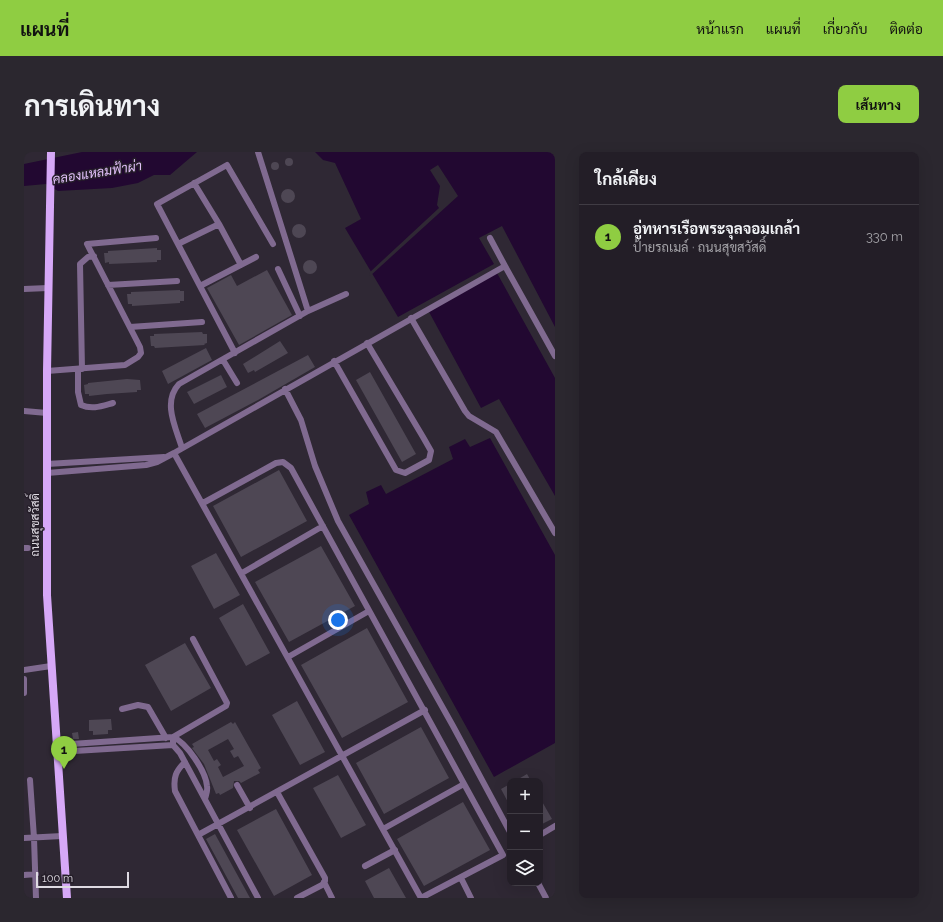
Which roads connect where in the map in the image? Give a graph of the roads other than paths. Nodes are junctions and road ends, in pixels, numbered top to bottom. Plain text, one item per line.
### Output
1 (258, 152) edge
2 (51, 154) edge
3 (194, 184) junction
4 (219, 224) junction
5 (156, 238) dead end
6 (490, 238) dead end
7 (178, 244) junction
8 (273, 244) dead end
9 (94, 256) junction
10 (256, 256) dead end
11 (241, 265) junction
12 (505, 266) junction
13 (278, 270) dead end
14 (177, 281) dead end
15 (108, 285) junction
16 (200, 286) junction
17 (48, 288) junction
18 (24, 289) edge
19 (346, 294) dead end
20 (308, 311) junction
21 (300, 316) junction
22 (411, 318) junction
23 (202, 322) dead end
24 (130, 327) junction
25 (367, 343) junction
26 (236, 353) junction
27 (555, 356) edge
28 (223, 360) junction
29 (334, 361) junction
30 (80, 369) junction
31 (47, 371) junction
32 (237, 383) dead end
33 (284, 389) junction
34 (113, 403) dead end
35 (24, 411) edge
36 (47, 412) junction
37 (182, 448) junction
38 (174, 452) junction
39 (48, 468) junction
40 (203, 503) junction
41 (323, 526) junction
42 (555, 533) edge
43 (242, 573) junction
44 (369, 611) junction
45 (193, 638) dead end
46 (288, 657) junction
47 (51, 666) junction
48 (26, 670) edge
49 (24, 679) edge
50 (24, 694) edge
51 (122, 709) dead end
52 (425, 710) junction
53 (170, 738) junction
54 (117, 741) junction
55 (173, 745) junction
56 (57, 749) junction
57 (118, 749) junction
58 (342, 755) junction
59 (185, 762) junction
60 (200, 770) junction
61 (192, 775) junction
62 (30, 780) dead end
63 (464, 784) junction
64 (238, 785) dead end
65 (277, 792) junction
66 (205, 799) junction
67 (250, 808) junction
68 (218, 824) junction
69 (507, 826) edge
70 (555, 826) edge
71 (383, 829) junction
72 (543, 833) edge
73 (198, 835) junction
74 (62, 836) junction
75 (24, 838) edge
76 (36, 838) junction
77 (395, 850) junction
78 (507, 853) edge
79 (503, 855) junction
80 (365, 866) dead end
81 (36, 874) junction
82 (24, 875) edge
83 (461, 878) junction
84 (324, 882) junction
85 (540, 886) edge
86 (330, 897) edge
87 (36, 898) edge
88 (67, 898) edge
89 (231, 898) edge
90 (258, 898) edge
91 (297, 898) edge
92 (421, 898) edge
93 (471, 898) edge
94 (546, 898) edge

1 - 20 street
2 - 17 main road, ถนนสุขสวัสดิ์
3 - 4 street
3 - 7 street
3 - 8 street
4 - 7 street
4 - 11 street
5 - 9 street
6 - 12 street
7 - 16 street
9 - 15 street
9 - 30 street
10 - 11 street
11 - 16 street
12 - 22 street
12 - 27 street
13 - 21 street
14 - 15 street
15 - 24 street
16 - 26 street
17 - 18 street
17 - 31 main road, ถนนสุขสวัสดิ์
19 - 20 street
20 - 21 street
21 - 26 street
22 - 25 street
22 - 42 street
23 - 24 street
24 - 30 street
25 - 29 street
25 - 29 street
26 - 28 street
28 - 32 street
28 - 37 street
29 - 33 street
30 - 31 street
30 - 34 street
31 - 36 main road, ถนนสุขสวัสดิ์
33 - 37 street
33 - 69 street
35 - 36 street
36 - 39 main road, ถนนสุขสวัสดิ์
37 - 38 street
38 - 39 street
38 - 40 street
39 - 47 main road, ถนนสุขสวัสดิ์
40 - 41 street
40 - 43 street
41 - 43 street
41 - 44 street
43 - 46 street
44 - 46 street
44 - 52 street
45 - 53 street
46 - 58 street
47 - 48 street
47 - 56 main road, ถนนสุขสวัสดิ์
49 - 50 street
51 - 53 street
52 - 58 street
52 - 63 street
53 - 54 street
53 - 55 street
53 - 60 street
54 - 56 street
54 - 57 street
55 - 57 street
55 - 59 street
56 - 57 street
56 - 74 main road, ถนนสุขสวัสดิ์
58 - 65 street
58 - 71 street
59 - 61 street
59 - 73 street
60 - 61 street
60 - 66 street
61 - 66 street
62 - 76 street
63 - 71 street
63 - 79 street
64 - 67 street
65 - 67 street
65 - 84 street
66 - 68 street
67 - 68 street
68 - 73 street
68 - 90 street
70 - 72 street
71 - 77 street
73 - 89 street
74 - 76 street
74 - 88 main road, ถนนสุขสวัสดิ์
75 - 76 street
76 - 81 street
77 - 80 street
77 - 92 street
78 - 79 street
79 - 83 street
81 - 82 street
81 - 87 street
83 - 92 street
83 - 93 street
84 - 86 street
84 - 91 street
85 - 94 street

